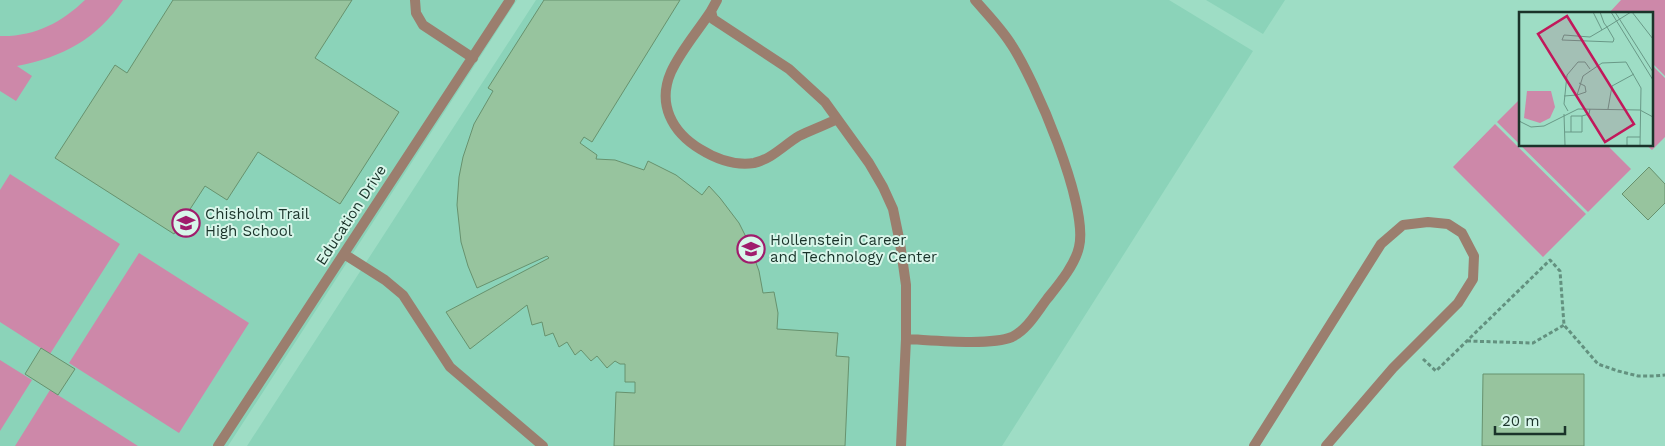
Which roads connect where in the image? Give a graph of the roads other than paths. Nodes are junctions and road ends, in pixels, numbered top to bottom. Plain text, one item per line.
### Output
1 (415, 0) edge
2 (510, 0) edge
3 (717, 0) edge
4 (975, 0) edge
5 (711, 11) junction
6 (473, 58) junction
7 (838, 119) junction
8 (344, 254) junction
9 (906, 339) junction
10 (218, 446) edge
11 (543, 446) edge
12 (901, 446) edge
13 (1254, 446) edge
14 (1326, 446) edge

1 - 6 lane
2 - 6 lane, Education Drive
3 - 5 lane
4 - 9 lane
5 - 7 lane
5 - 7 lane
6 - 8 lane, Education Drive
7 - 9 lane
8 - 10 lane, Education Drive
8 - 11 lane
9 - 12 lane
13 - 14 lane

